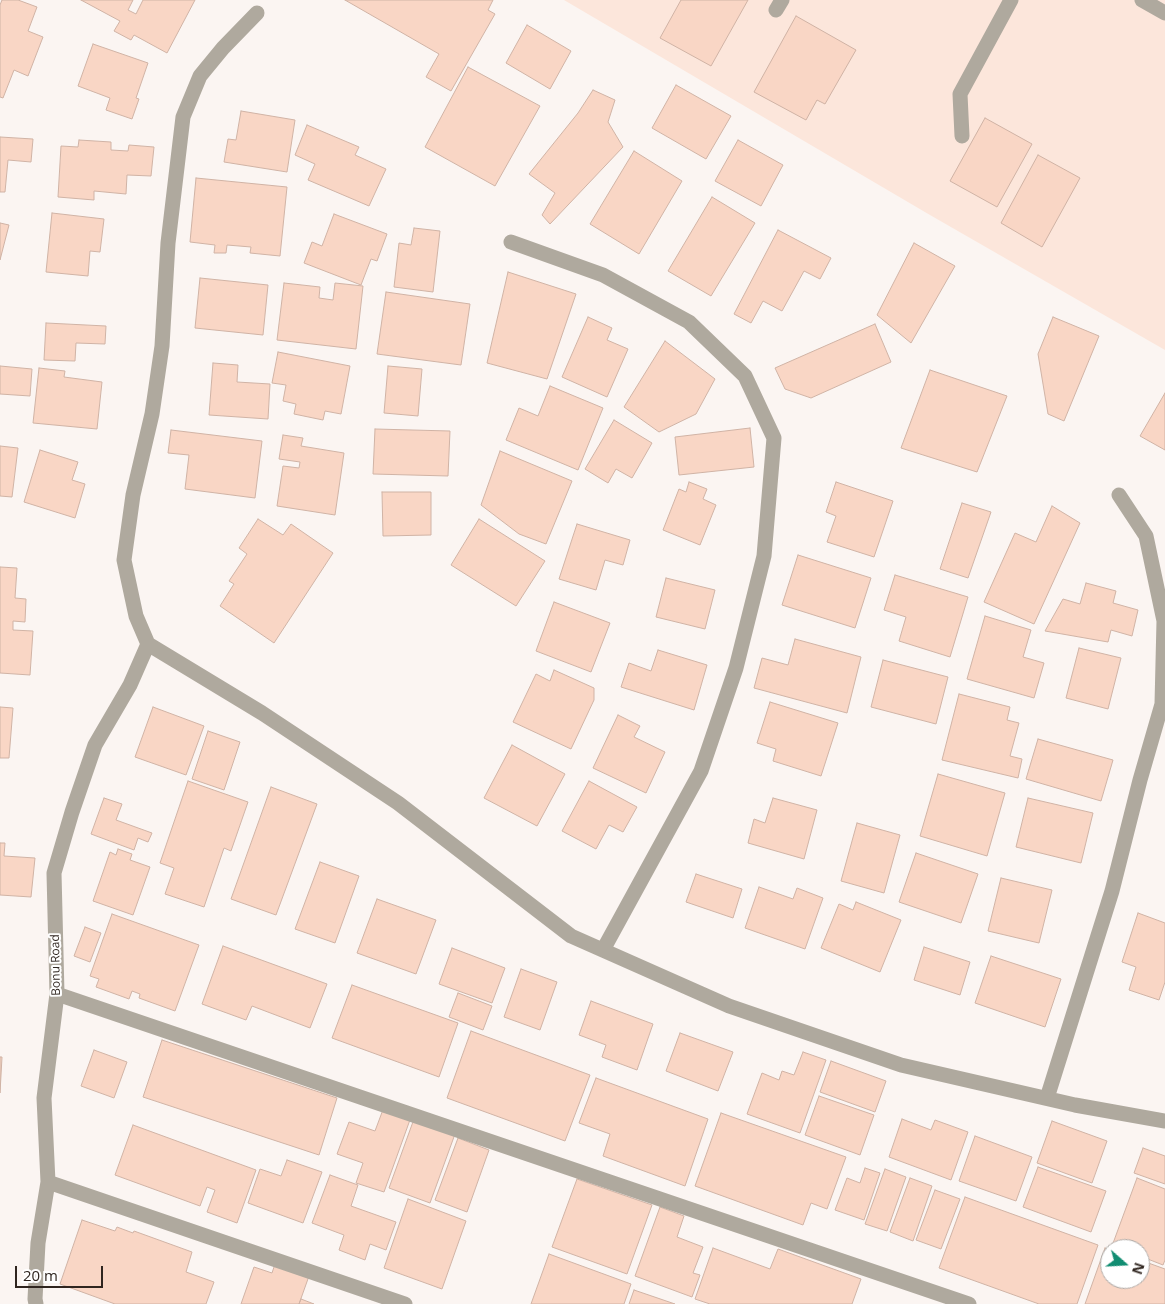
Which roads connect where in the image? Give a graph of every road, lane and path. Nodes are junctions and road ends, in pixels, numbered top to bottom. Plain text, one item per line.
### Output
1 (1011, 0) edge
2 (1142, 0) edge
3 (258, 13) dead end
4 (1165, 13) edge
5 (962, 136) dead end
6 (511, 242) dead end
7 (1119, 495) dead end
8 (148, 644) junction
9 (603, 950) junction
10 (58, 994) junction
11 (1047, 1098) junction
12 (1165, 1121) edge
13 (48, 1182) junction
14 (36, 1304) edge
15 (405, 1304) edge
16 (969, 1304) edge

1 - 5 street
2 - 4 street
3 - 8 street
6 - 9 street
7 - 11 street
8 - 9 street
8 - 10 street, Bonu Road
9 - 11 street
10 - 13 street, Bonu Road
10 - 16 street
11 - 12 street
13 - 14 street, Bonu Road
13 - 15 street

